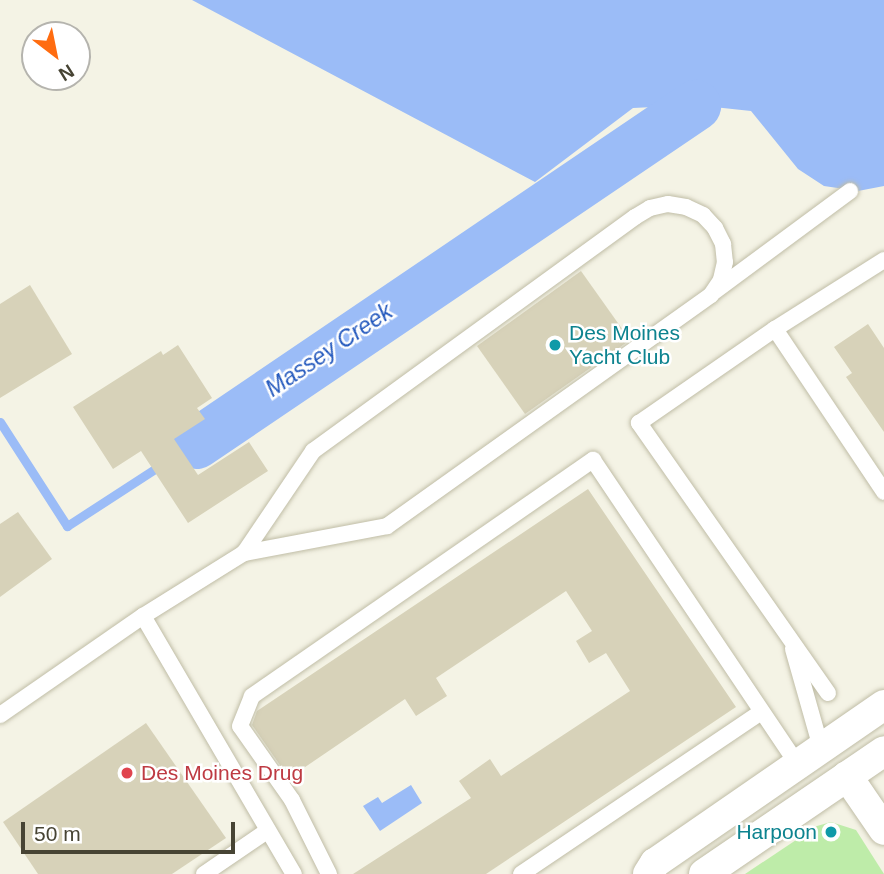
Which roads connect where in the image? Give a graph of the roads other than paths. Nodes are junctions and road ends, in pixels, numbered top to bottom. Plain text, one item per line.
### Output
1 (850, 191) dead end
2 (884, 260) edge
3 (711, 295) junction
4 (775, 329) junction
5 (884, 492) edge
6 (244, 553) junction
7 (143, 616) junction
8 (789, 637) junction
9 (828, 693) dead end
10 (884, 705) edge
11 (761, 712) junction
12 (0, 715) edge
13 (846, 731) junction
14 (809, 756) junction
15 (866, 763) edge
16 (884, 830) edge
17 (267, 831) junction
18 (204, 874) edge
19 (294, 874) edge
20 (329, 874) edge
21 (521, 874) edge
22 (648, 874) edge
23 (704, 874) edge

1 - 3 lane
2 - 4 lane
3 - 6 lane
3 - 6 lane
4 - 5 lane
4 - 8 lane
6 - 7 lane
7 - 12 lane
7 - 17 lane
8 - 9 lane
8 - 14 lane
10 - 13 street
11 - 14 lane
11 - 20 lane
11 - 21 lane
13 - 14 street
13 - 15 street
14 - 22 street
15 - 16 street
15 - 23 street
17 - 18 lane
17 - 19 lane

